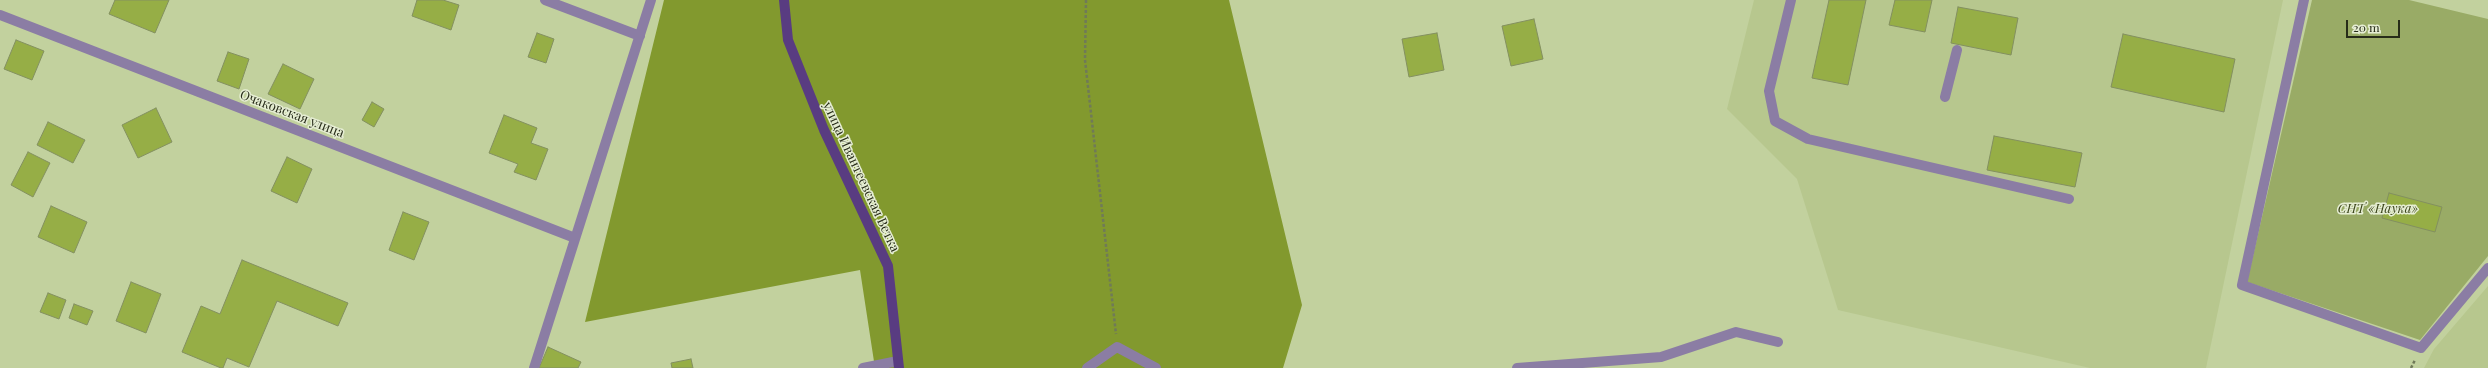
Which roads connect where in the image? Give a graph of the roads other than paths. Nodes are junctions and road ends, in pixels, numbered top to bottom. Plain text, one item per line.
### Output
1 (545, 0) edge
2 (651, 0) edge
3 (784, 0) edge
4 (1791, 0) edge
5 (2304, 0) edge
6 (0, 15) edge
7 (640, 36) junction
8 (1957, 50) dead end
9 (1945, 97) dead end
10 (2069, 199) dead end
11 (575, 238) junction
12 (2488, 268) edge
13 (1778, 342) dead end
14 (898, 364) edge
15 (534, 368) edge
16 (863, 368) edge
17 (1087, 368) edge
18 (1156, 368) edge
19 (1517, 368) edge

1 - 7 street
2 - 7 street
3 - 14 main road, улица Ивантеевская Ветка
4 - 10 street
5 - 12 street
6 - 11 street, Очаковская улица
7 - 11 street
8 - 9 street
11 - 15 street
13 - 19 street
14 - 16 street
17 - 18 street

